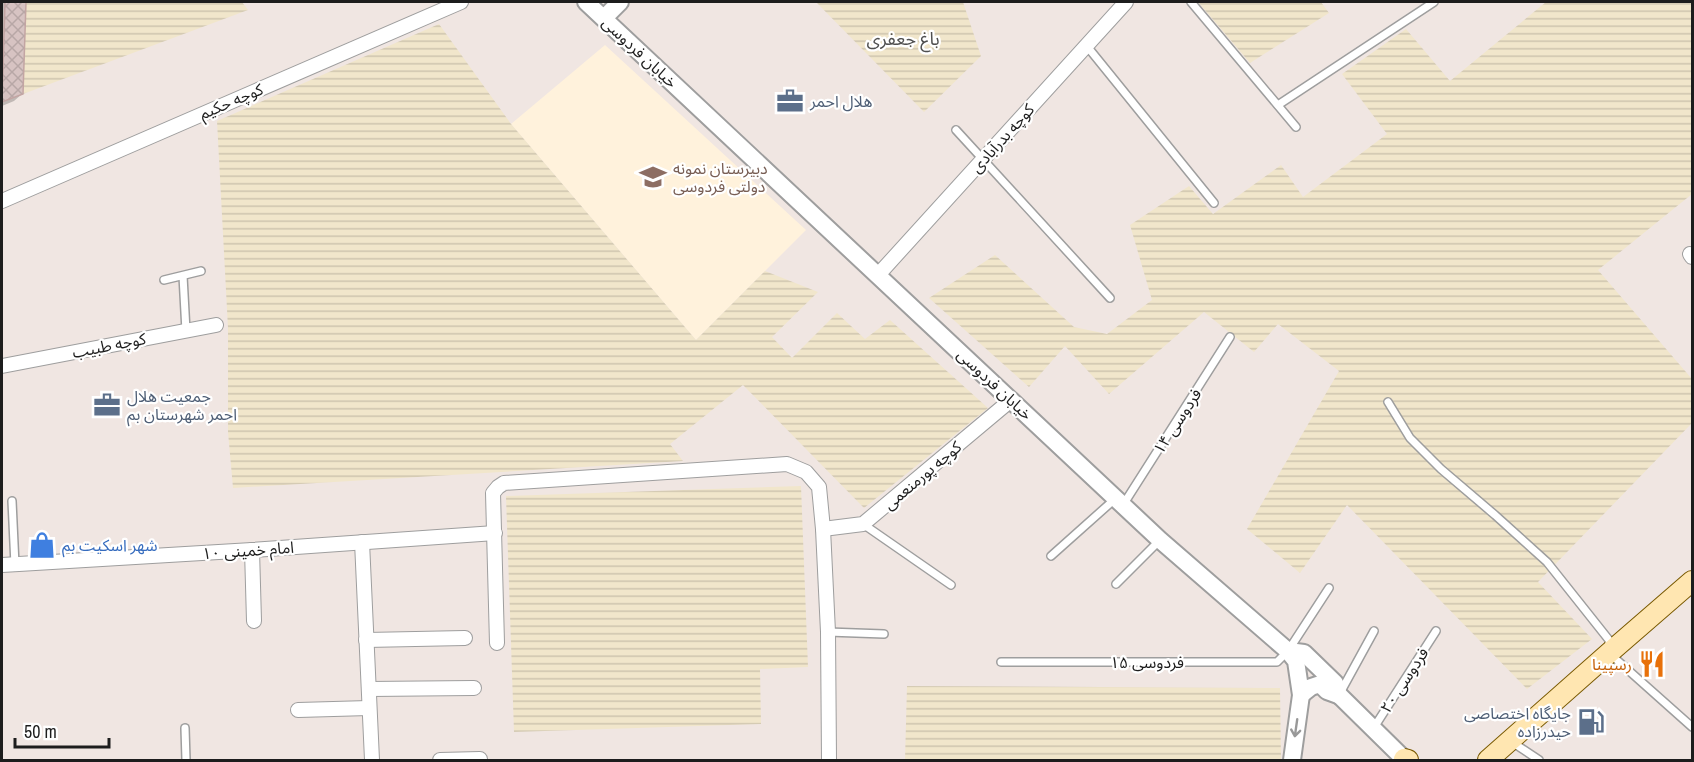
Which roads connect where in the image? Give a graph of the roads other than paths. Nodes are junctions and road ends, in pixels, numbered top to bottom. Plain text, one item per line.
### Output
1 (461, 2) edge
2 (586, 2) edge
3 (620, 2) edge
4 (1126, 2) edge
5 (1191, 2) edge
6 (1434, 2) edge
7 (604, 18) junction
8 (1086, 45) junction
9 (1278, 105) junction
10 (1296, 127) dead end
11 (956, 130) dead end
12 (982, 159) junction
13 (2, 201) edge
14 (1214, 203) dead end
15 (201, 271) dead end
16 (878, 275) junction
17 (183, 276) junction
18 (164, 280) dead end
19 (1110, 298) dead end
20 (216, 325) dead end
21 (186, 331) junction
22 (1230, 337) dead end
23 (2, 366) edge
24 (1011, 400) junction
25 (1388, 402) dead end
26 (12, 501) dead end
27 (1120, 501) junction
28 (863, 524) junction
29 (823, 529) junction
30 (495, 533) junction
31 (1160, 540) junction
32 (362, 542) junction
33 (252, 550) junction
34 (1051, 555) dead end
35 (8, 565) edge
36 (1692, 581) edge
37 (1116, 584) dead end
38 (951, 585) dead end
39 (1329, 588) dead end
40 (254, 621) dead end
41 (1374, 631) dead end
42 (1436, 631) dead end
43 (828, 632) junction
44 (884, 634) dead end
45 (465, 638) dead end
46 (366, 640) junction
47 (497, 643) dead end
48 (1288, 651) junction
49 (1609, 653) junction
50 (1001, 662) dead end
51 (474, 688) dead end
52 (369, 689) junction
53 (1301, 695) junction
54 (1339, 695) junction
55 (369, 708) junction
56 (298, 710) dead end
57 (1692, 727) edge
58 (185, 728) dead end
59 (1373, 729) junction
60 (1510, 741) junction
61 (480, 759) edge
62 (186, 760) edge
63 (372, 760) edge
64 (440, 760) edge
65 (830, 760) edge
66 (1292, 760) edge
67 (1405, 760) edge
68 (1488, 760) edge
69 (1539, 760) edge

1 - 13 street, کوچه حکیم
2 - 7 street, خیابان فردوسی
3 - 7 street
4 - 8 street, کوچه بدرآبادی
5 - 9 lane
6 - 9 lane
7 - 16 street, خیابان فردوسی
8 - 12 street, کوچه بدرآبادی
8 - 14 lane
9 - 10 lane
11 - 12 lane
12 - 16 street, کوچه بدرآبادی
12 - 19 lane
15 - 17 lane
16 - 24 street, خیابان فردوسی
17 - 18 lane
17 - 21 lane
20 - 21 street, کوچه طبیب
21 - 23 street, کوچه طبیب
22 - 27 lane, فردوسی ۱۴
24 - 27 street, خیابان فردوسی
24 - 28 street, کوچه پورمنعمی
25 - 49 lane
26 - 35 lane
27 - 31 street, خیابان فردوسی
27 - 34 lane, فردوسی ۱۴
28 - 29 street
28 - 38 lane
29 - 30 street
29 - 43 street
30 - 32 street, امام خمینی ۱۰
30 - 47 street
31 - 37 lane
31 - 48 street, خیابان فردوسی
32 - 33 street, امام خمینی ۱۰
32 - 46 street
33 - 35 street, امام خمینی ۱۰
33 - 40 street
36 - 49 main road
39 - 48 lane
41 - 54 lane
42 - 59 lane, فردوسی ۲۰
43 - 44 lane
43 - 65 street
45 - 46 street
46 - 52 street
48 - 50 lane, فردوسی ۱۵
48 - 53 street
48 - 54 street, خیابان فردوسی
49 - 57 lane
49 - 60 main road
51 - 52 street
52 - 55 street
53 - 54 street
53 -> 66 street
54 - 59 street, خیابان فردوسی
55 - 56 street
55 - 63 street
58 - 62 lane
59 - 67 street, خیابان فردوسی
60 - 68 main road
60 - 69 lane
61 - 64 street

